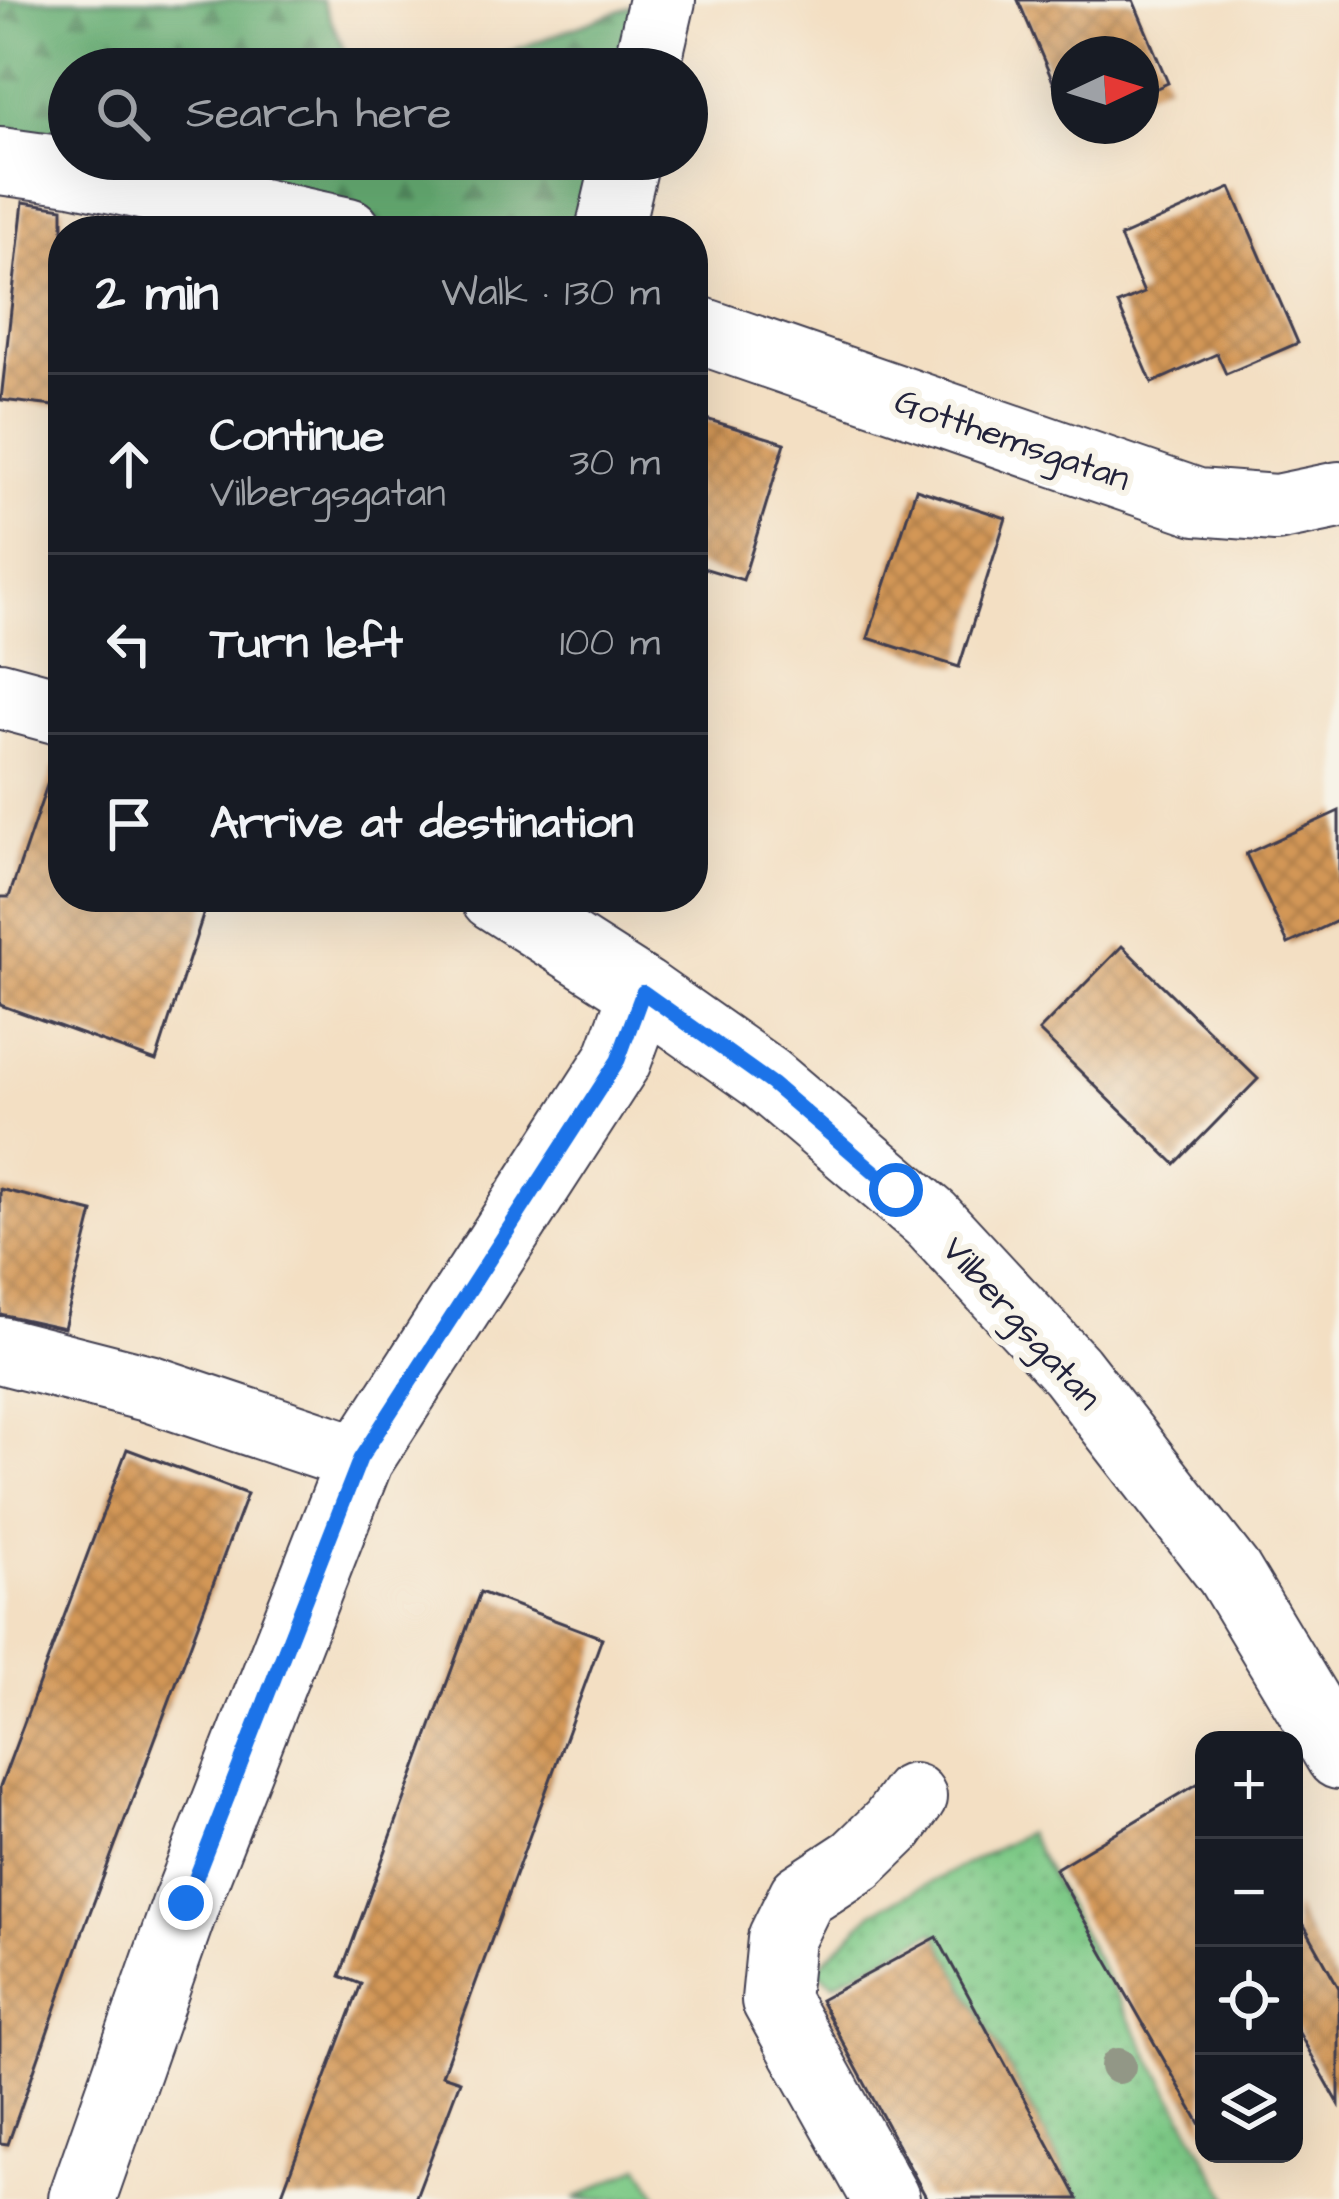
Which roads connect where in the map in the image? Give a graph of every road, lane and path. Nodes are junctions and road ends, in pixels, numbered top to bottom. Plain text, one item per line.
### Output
1 (662, 0) edge
2 (651, 48) edge
3 (0, 161) edge
4 (48, 168) edge
5 (113, 180) edge
6 (621, 180) edge
7 (279, 216) edge
8 (613, 216) edge
9 (708, 333) edge
10 (1339, 495) edge
11 (0, 695) edge
12 (48, 708) edge
13 (518, 912) edge
14 (643, 992) junction
15 (0, 1350) edge
16 (360, 1459) junction
17 (1339, 1756) edge
18 (913, 1798) dead end
19 (82, 2199) edge
20 (886, 2199) edge

1 - 2 street
3 - 4 street
5 - 7 street
6 - 8 street
9 - 10 street, Gotthemsgatan
11 - 12 street
13 - 14 street, Vilbergsgatan
14 - 16 street
14 - 17 street, Vilbergsgatan
15 - 16 street
16 - 19 street
18 - 20 street

